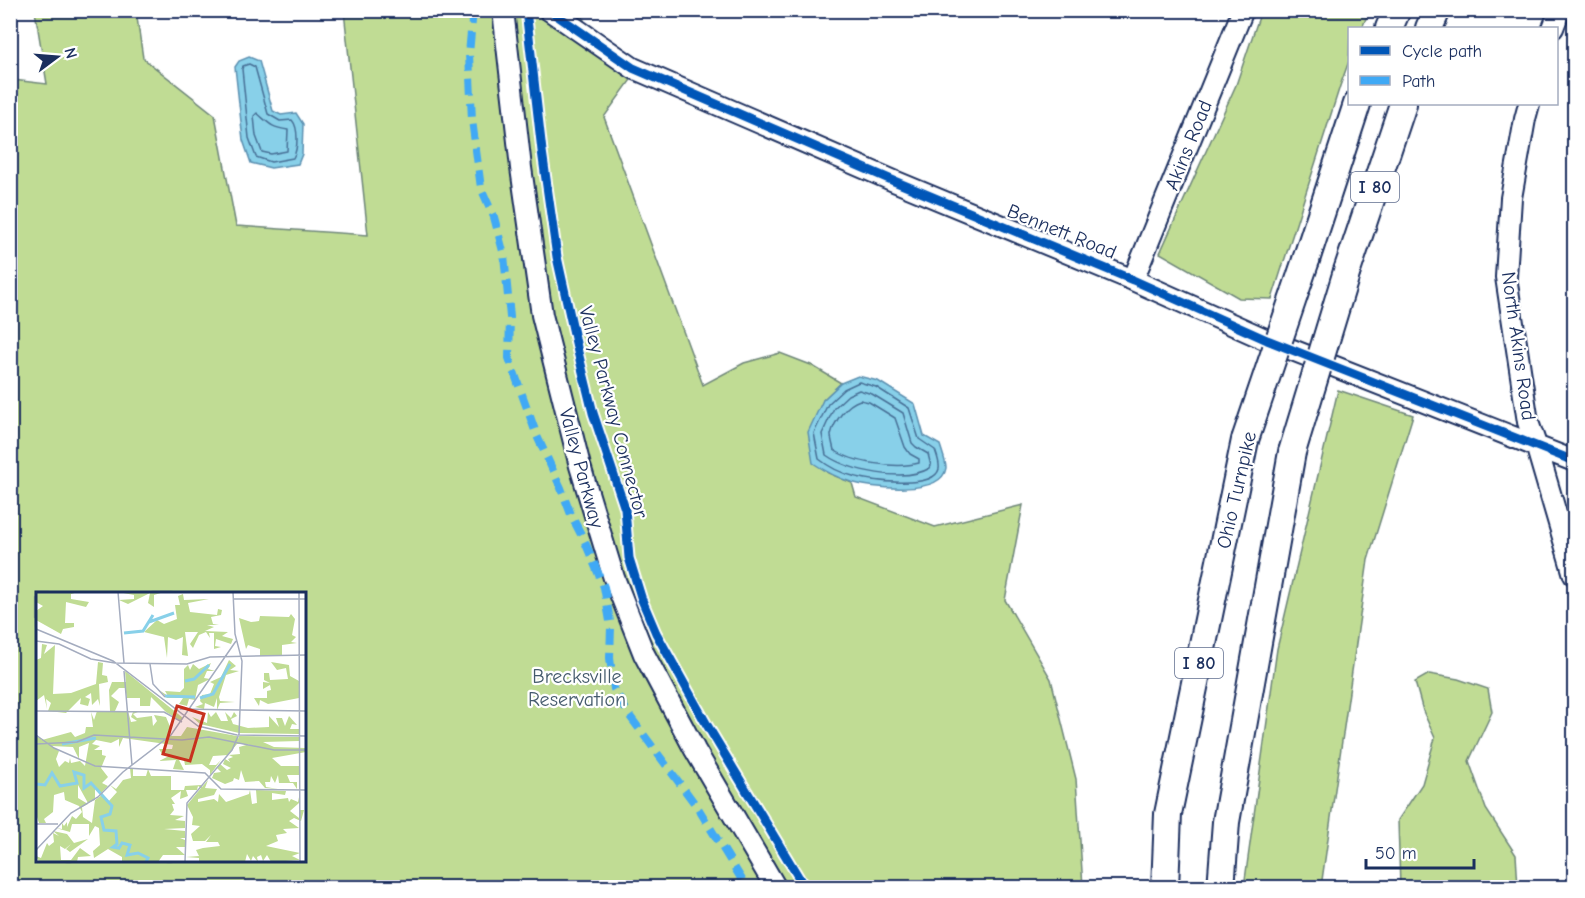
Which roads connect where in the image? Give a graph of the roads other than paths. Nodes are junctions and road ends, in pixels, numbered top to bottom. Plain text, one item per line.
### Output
1 (503, 10) edge
2 (549, 10) edge
3 (1243, 10) edge
4 (1397, 10) edge
5 (1437, 10) edge
6 (1560, 10) edge
7 (1389, 27) edge
8 (1429, 27) edge
9 (1553, 27) edge
10 (1357, 105) edge
11 (1403, 105) edge
12 (1529, 105) edge
13 (1133, 280) junction
14 (1536, 445) junction
15 (1575, 461) edge
16 (1575, 575) edge
17 (776, 888) edge
18 (1165, 888) edge
19 (1221, 888) edge

1 - 17 street, Valley Parkway
2 - 13 street, Bennett Road
3 - 13 street, Akins Road
4 - 7 highway
5 - 8 highway
6 - 9 street
10 - 18 highway, Ohio Turnpike / I 80, bridge
11 - 19 highway, I 80, bridge
12 - 14 street, North Akins Road
13 - 14 street, Bennett Road
14 - 15 street, Bennett Road
14 - 16 street

